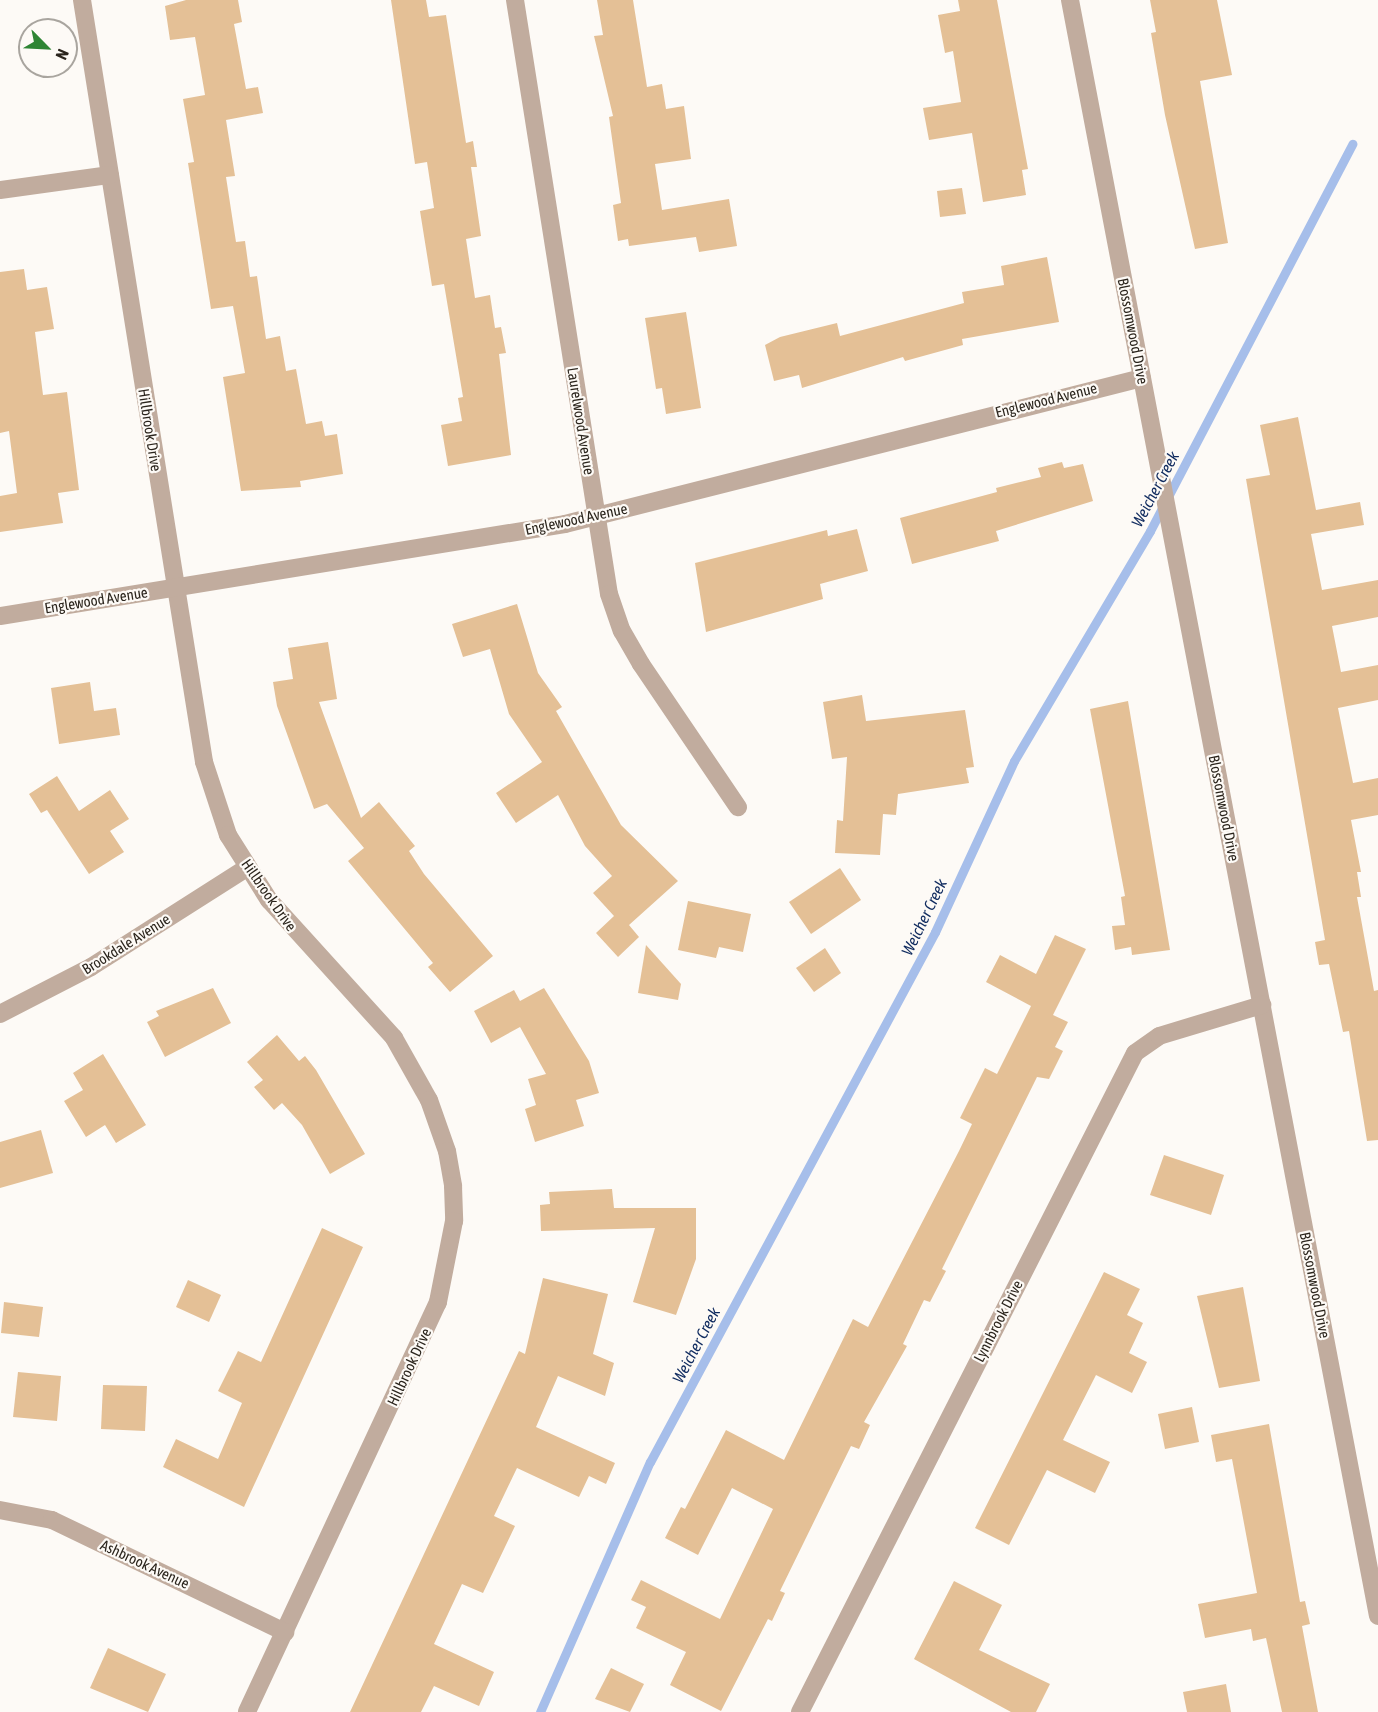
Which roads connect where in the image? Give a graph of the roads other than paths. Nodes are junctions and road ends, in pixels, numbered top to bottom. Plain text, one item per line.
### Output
1 (82, 0) edge
2 (515, 0) edge
3 (1070, 0) edge
4 (110, 175) junction
5 (0, 190) edge
6 (1142, 378) junction
7 (596, 516) junction
8 (175, 587) junction
9 (0, 616) edge
10 (738, 807) dead end
11 (248, 867) junction
12 (1262, 1005) junction
13 (0, 1014) edge
14 (0, 1510) edge
15 (1378, 1616) edge
16 (285, 1632) junction
17 (247, 1712) edge
18 (800, 1712) edge

1 - 4 street, Hillbrook Drive
2 - 7 street, Laurelwood Avenue
3 - 6 street, Blossomwood Drive
4 - 5 street
4 - 8 street, Hillbrook Drive
6 - 7 street, Englewood Avenue
6 - 12 street, Blossomwood Drive
7 - 8 street, Englewood Avenue
7 - 10 street, Laurelwood Avenue
8 - 9 street, Englewood Avenue
8 - 11 street, Hillbrook Drive
11 - 13 street, Brookdale Avenue
11 - 16 street, Hillbrook Drive
12 - 15 street, Blossomwood Drive
12 - 18 street, Lynnbrook Drive
14 - 16 street, Ashbrook Avenue
16 - 17 street, Hillbrook Drive

